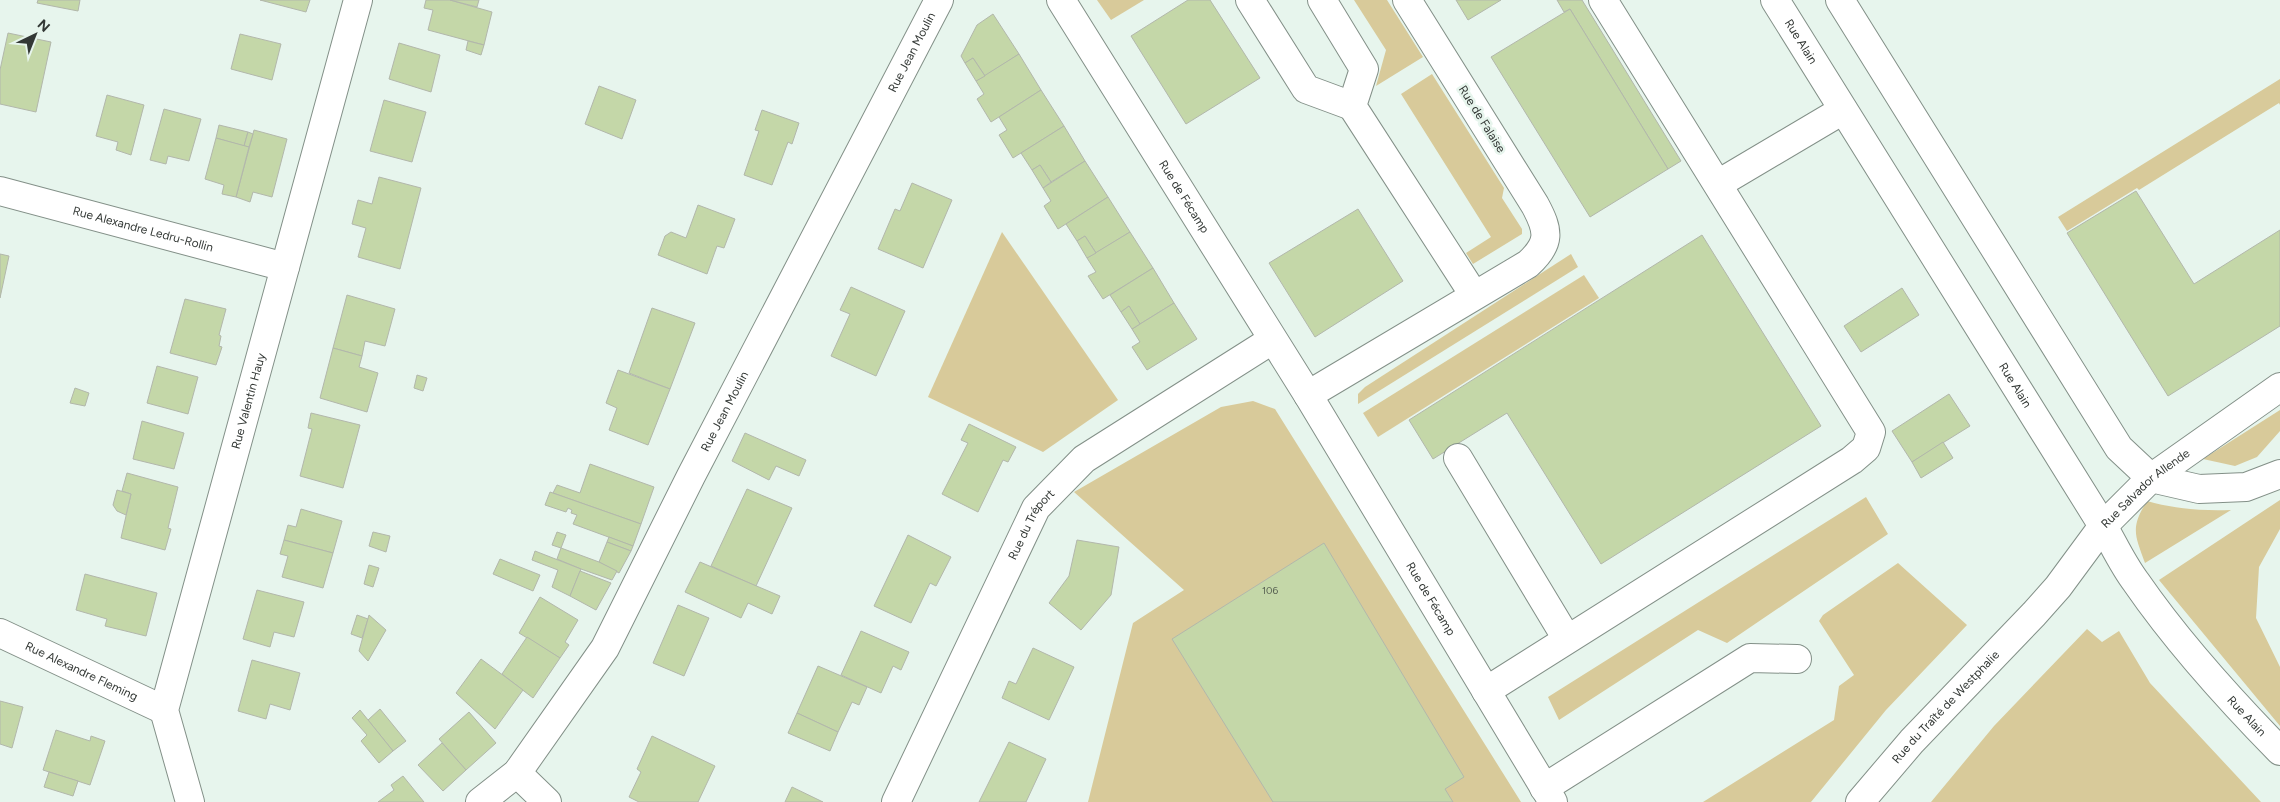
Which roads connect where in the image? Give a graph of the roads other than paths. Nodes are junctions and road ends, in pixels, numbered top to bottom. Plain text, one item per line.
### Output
1 (358, 0) edge
2 (939, 0) edge
3 (1061, 0) edge
4 (1250, 0) edge
5 (1322, 0) edge
6 (1407, 0) edge
7 (1603, 0) edge
8 (1774, 0) edge
9 (1840, 0) edge
10 (1352, 106) junction
11 (1844, 110) junction
12 (1718, 184) junction
13 (0, 191) edge
14 (285, 267) junction
15 (1474, 295) junction
16 (1272, 340) junction
17 (2280, 387) edge
18 (1308, 396) junction
19 (1458, 458) dead end
20 (2280, 474) edge
21 (2150, 478) junction
22 (2103, 526) junction
23 (2034, 614) joint
24 (0, 633) edge
25 (1567, 639) junction
26 (1797, 659) dead end
27 (1486, 691) junction
28 (164, 710) junction
29 (2280, 750) edge
30 (517, 773) junction
31 (1549, 795) edge
32 (190, 802) edge
33 (480, 802) edge
34 (547, 802) edge
35 (896, 802) edge
36 (1860, 802) edge

1 - 14 street, Rue Valentin Hauy
2 - 30 street, Rue Jean Moulin
3 - 16 street, Rue de Fécamp
4 - 10 street
5 - 10 street
6 - 15 street, Rue de Falaise
7 - 12 street
8 - 11 street, Rue Alain
9 - 21 street
10 - 15 street
11 - 12 street
11 - 22 street, Rue Alain
12 - 25 street
13 - 14 street, Rue Alexandre Ledru-Rollin
14 - 28 street, Rue Valentin Hauy
15 - 18 street
16 - 18 street, Rue de Fécamp
16 - 35 street, Rue du Tréport
17 - 21 street, Rue Salvador Allende
18 - 27 street, Rue de Fécamp
19 - 25 street
20 - 21 street
21 - 22 street, Rue Salvador Allende
22 - 23 street, Rue Salvador Allende
22 - 29 street, Rue Alain
23 - 36 street, Rue du Traîté de Westphalie
24 - 28 street, Rue Alexandre Fleming
25 - 27 street
26 - 31 street
27 - 31 street, Rue de Fécamp
28 - 32 street
30 - 33 street, Rue Jean Moulin
30 - 34 street

